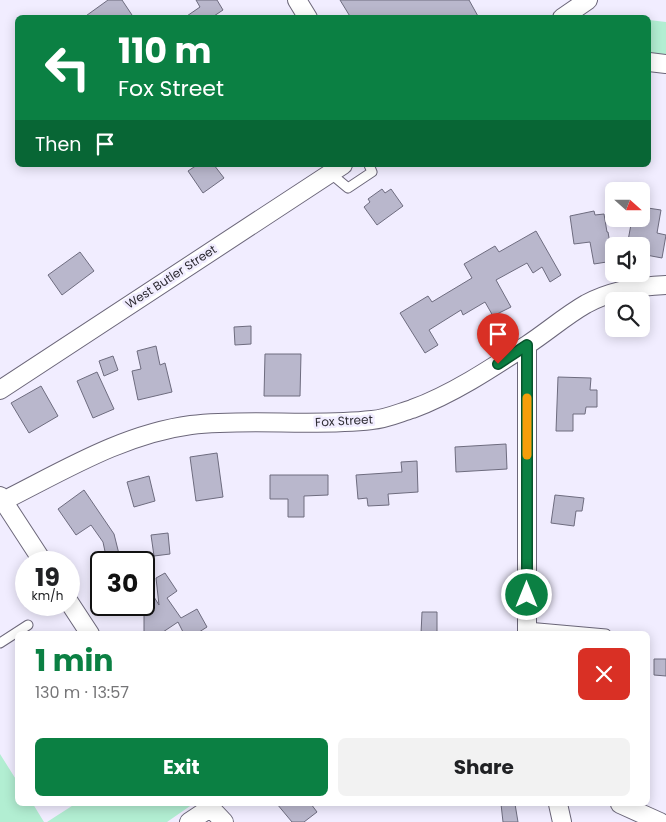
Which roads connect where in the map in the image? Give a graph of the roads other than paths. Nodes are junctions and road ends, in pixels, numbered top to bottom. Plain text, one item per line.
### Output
1 (588, 0) edge
2 (299, 1) edge
3 (306, 15) edge
4 (566, 15) edge
5 (651, 62) edge
6 (666, 64) edge
7 (370, 167) edge
8 (337, 169) edge
9 (666, 286) edge
10 (527, 345) junction
11 (0, 390) edge
12 (2, 499) edge
13 (36, 551) edge
14 (78, 616) edge
15 (28, 625) dead end
16 (527, 630) edge
17 (19, 631) edge
18 (88, 631) edge
19 (547, 631) edge
20 (15, 634) edge
21 (0, 644) edge
22 (209, 806) edge
23 (558, 806) edge
24 (624, 806) edge
25 (189, 822) edge
26 (224, 822) edge
27 (562, 822) edge
28 (660, 822) edge

1 - 4 street
2 - 3 street
5 - 6 street
7 - 8 lane
8 - 11 street, West Butler Street
9 - 10 street, Fox Street
10 - 12 street, Fox Street
10 - 16 street
12 - 13 street
14 - 18 street
15 - 17 lane
16 - 19 lane
20 - 21 lane
22 - 25 street
22 - 26 street
23 - 27 street
24 - 28 street

